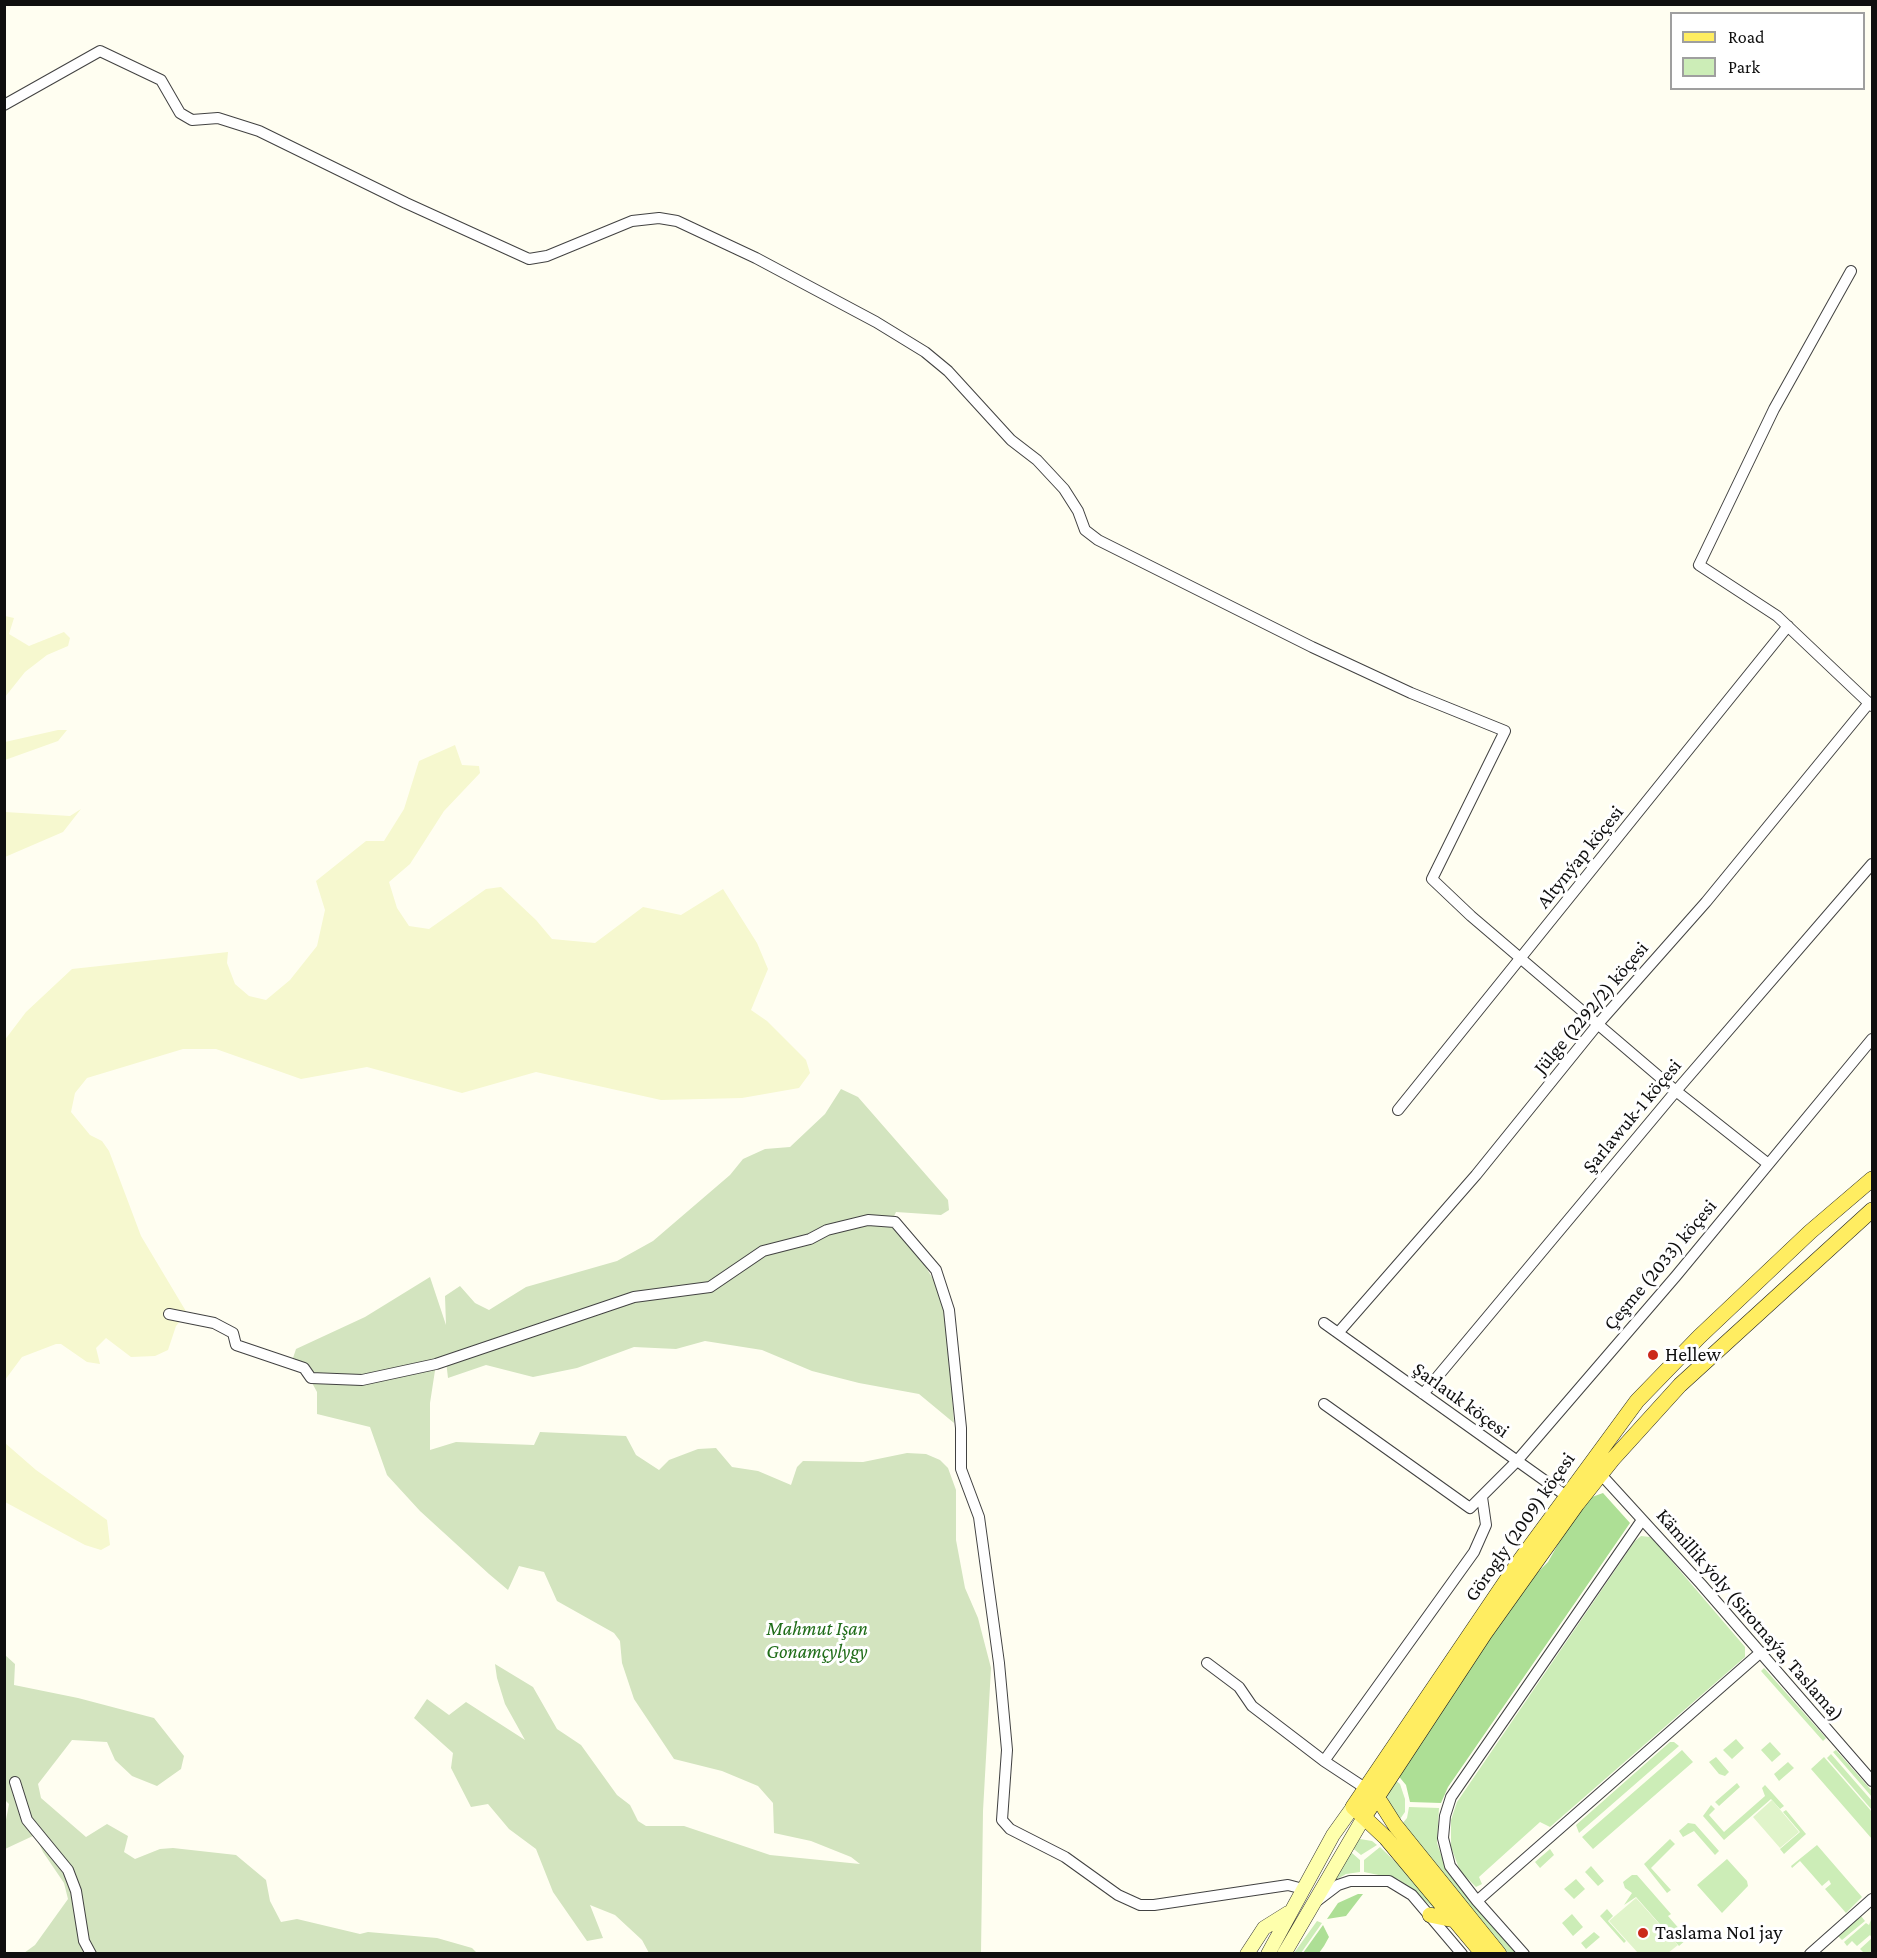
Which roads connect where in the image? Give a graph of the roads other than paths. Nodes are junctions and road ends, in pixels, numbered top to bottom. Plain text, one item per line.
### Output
1 (4, 105) edge
2 (1851, 271) dead end
3 (1788, 626) junction
4 (1870, 705) edge
5 (1872, 864) edge
6 (1521, 958) junction
7 (1598, 1024) junction
8 (1872, 1039) edge
9 (1676, 1091) junction
10 (1398, 1110) dead end
11 (1767, 1163) junction
12 (1872, 1179) edge
13 (1872, 1210) edge
14 (169, 1314) dead end
15 (1324, 1323) dead end
16 (1338, 1333) junction
17 (1423, 1394) junction
18 (1324, 1404) dead end
19 (1516, 1462) junction
20 (1596, 1469) junction
21 (1482, 1497) junction
22 (1572, 1500) junction
23 (1642, 1520) junction
24 (1761, 1652) junction
25 (1207, 1663) dead end
26 (1324, 1761) junction
27 (1872, 1781) edge
28 (15, 1782) dead end
29 (1371, 1793) junction
30 (1359, 1812) junction
31 (1303, 1889) junction
32 (1872, 1899) edge
33 (1477, 1901) junction
34 (1310, 1907) junction
35 (1290, 1911) junction
36 (1430, 1915) junction
37 (1454, 1920) junction
38 (91, 1953) edge
39 (1247, 1953) edge
40 (1268, 1953) edge
41 (1284, 1953) edge
42 (1462, 1953) edge
43 (1483, 1953) edge
44 (1499, 1953) edge
45 (1524, 1953) edge
46 (1810, 1953) edge

1 - 6 street
2 - 3 street
3 - 4 street
3 - 6 street, Altynýap köçesi
4 - 7 street, Jülge (2292/2) köçesi
5 - 9 street, Şarlawuk-1 köçesi
6 - 7 street
6 - 10 street, Altynýap köçesi
7 - 9 street
7 - 16 street, Jülge (2292/2) köçesi
8 - 11 street, Çeşme (2033) köçesi
9 - 11 street
9 - 17 street, Şarlawuk-1 köçesi
11 - 19 street, Çeşme (2033) köçesi
12 - 20 main road, Görogly (2009) köçesi
13 - 20 main road, Görogly (2009) köçesi
14 - 31 street
15 - 16 street, Şarlauk köçesi
16 - 17 street, Şarlauk köçesi
17 - 19 street, Şarlauk köçesi
18 - 21 street, Çeşme (2033) köçesi
19 - 21 street, Çeşme (2033) köçesi
19 - 22 street, Şarlauk köçesi
20 - 22 main road, Görogly (2009) köçesi
20 - 23 street, Kämillik ýoly (Sirotnaýa, Taslama)
21 - 26 street
22 - 29 main road, Görogly (2009) köçesi
23 - 24 street, Kämillik ýoly (Sirotnaýa, Taslama)
23 - 33 street
24 - 27 street, Kämillik ýoly (Sirotnaýa, Taslama)
24 - 33 street
25 - 26 street
26 - 29 street
28 - 38 street
29 - 30 main road, Görogly (2009) köçesi
29 - 44 main road
30 - 31 main road, Görogly (2009) köçesi
30 - 34 main road, Görogly (2009) köçesi
30 - 37 main road
31 - 35 main road, Görogly (2009) köçesi
32 - 46 street
33 - 45 street
34 - 36 street
34 - 41 main road, Görogly (2009) köçesi
35 - 39 main road
35 - 40 main road, Görogly (2009) köçesi
36 - 37 main road
36 - 42 street
37 - 43 main road

